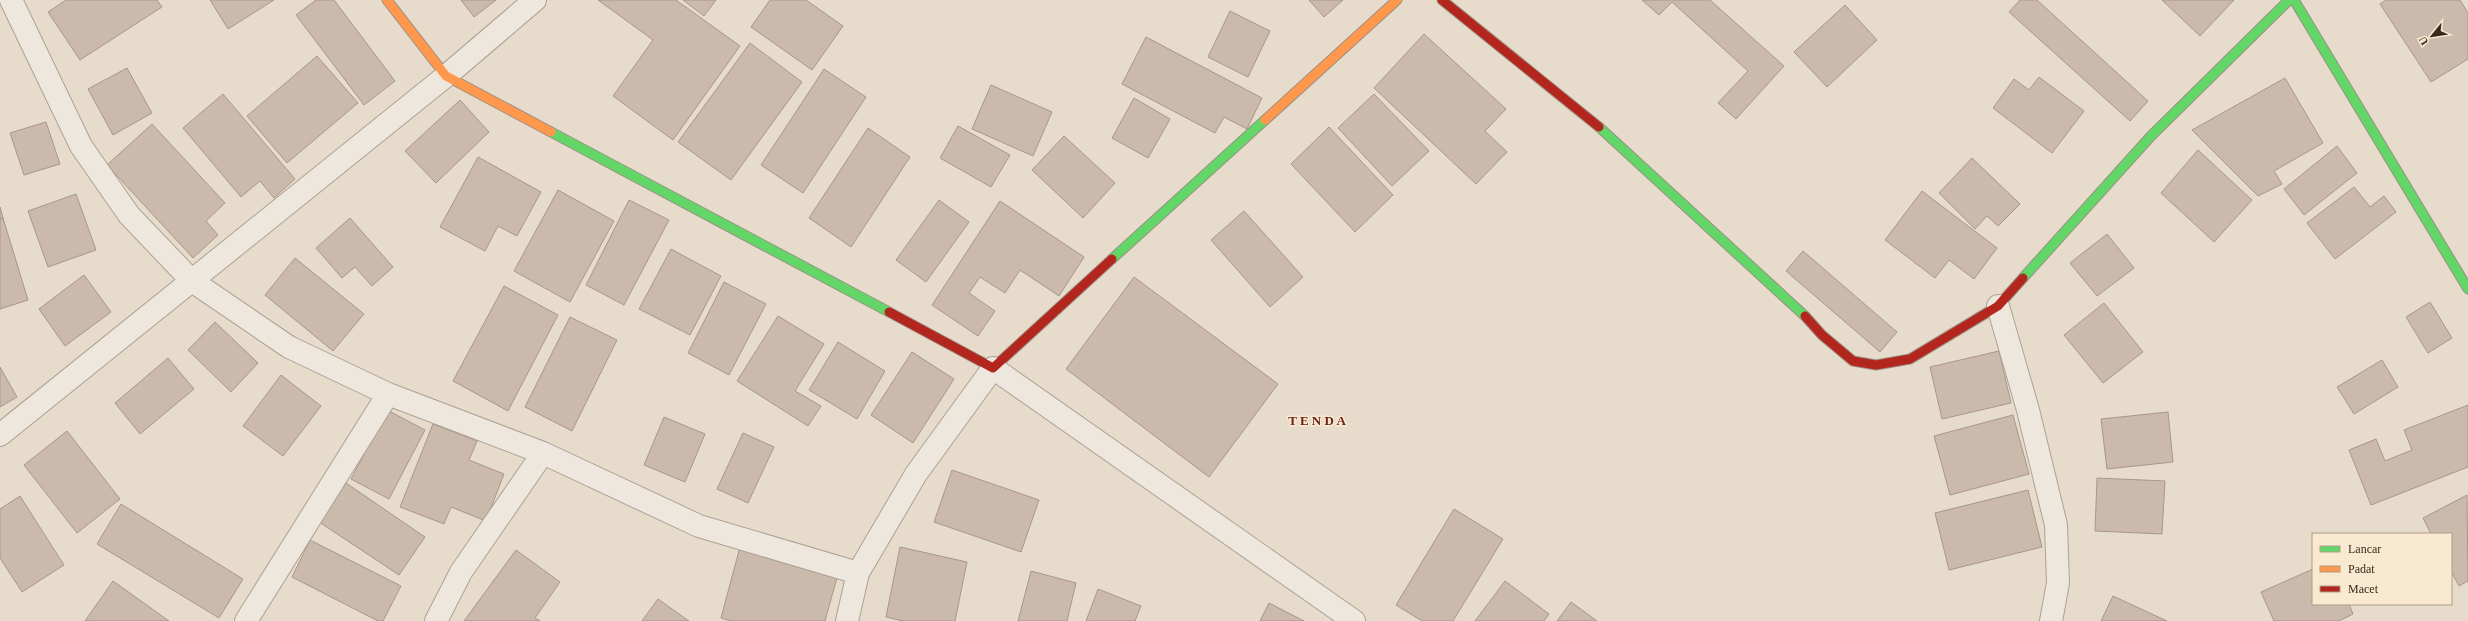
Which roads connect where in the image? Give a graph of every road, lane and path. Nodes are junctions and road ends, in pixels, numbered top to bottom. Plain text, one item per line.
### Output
1 (11, 0) edge
2 (387, 0) edge
3 (534, 0) edge
4 (1396, 0) edge
5 (1442, 0) edge
6 (2289, 0) edge
7 (2294, 0) edge
8 (446, 76) junction
9 (192, 281) junction
10 (2468, 289) edge
11 (1998, 306) junction
12 (993, 368) junction
13 (388, 394) junction
14 (0, 435) edge
15 (542, 453) junction
16 (858, 573) junction
17 (246, 621) edge
18 (436, 621) edge
19 (847, 621) edge
20 (1354, 621) edge
21 (2051, 621) edge

1 - 9 street
2 - 8 street
3 - 8 street
4 - 12 street
5 - 11 street
6 - 11 street
7 - 10 street
8 - 9 street
8 - 12 street
9 - 13 street
9 - 14 street
11 - 21 street
12 - 16 street
12 - 20 street
13 - 15 street
13 - 17 street
15 - 16 street
15 - 18 street
16 - 19 street

